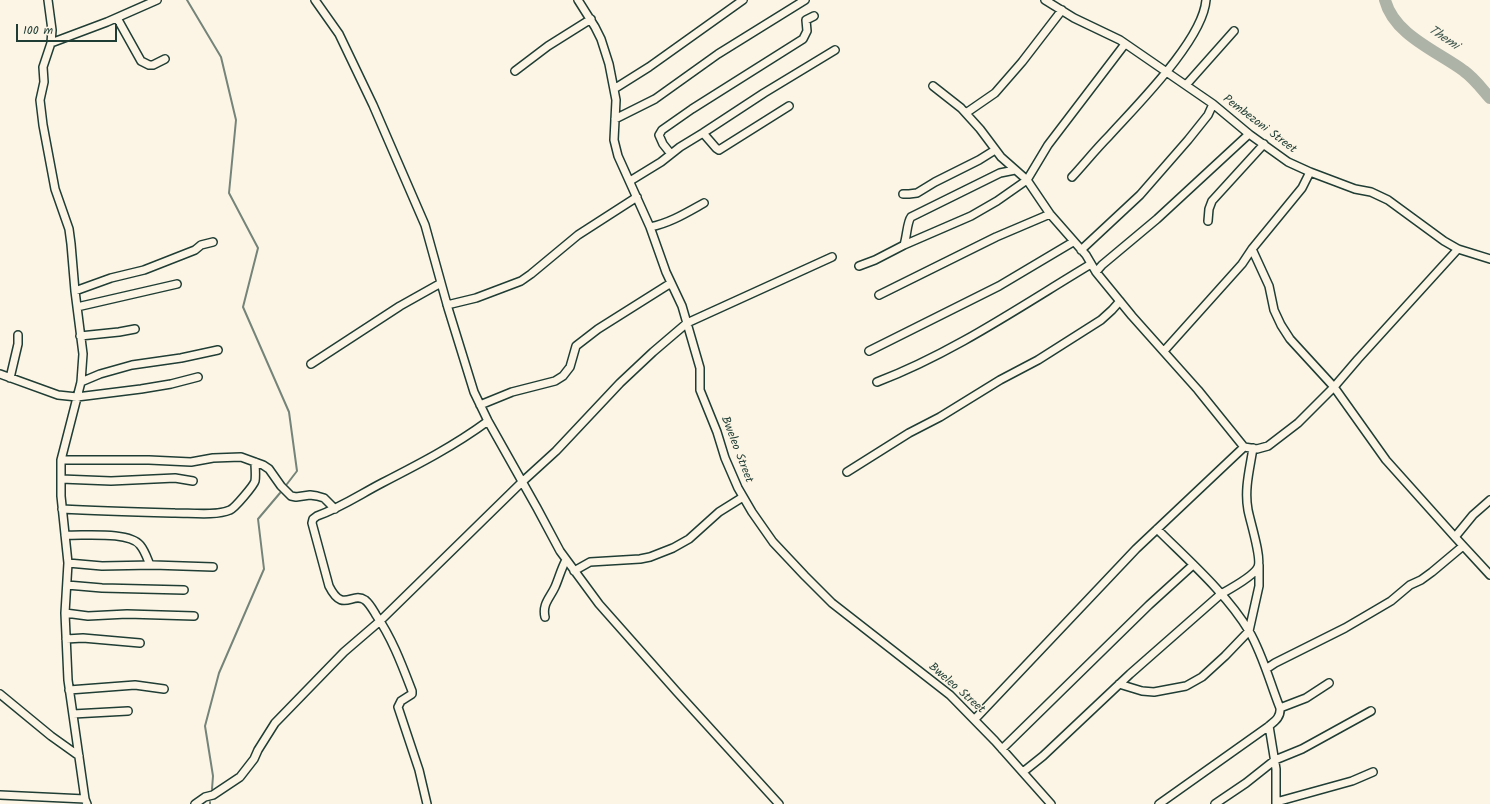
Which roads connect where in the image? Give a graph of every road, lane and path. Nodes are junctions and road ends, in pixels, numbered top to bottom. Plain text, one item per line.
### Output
1 (48, 0) edge
2 (157, 0) edge
3 (315, 0) edge
4 (578, 0) edge
5 (743, 0) edge
6 (805, 0) edge
7 (1045, 0) edge
8 (1206, 0) edge
9 (1062, 10) junction
10 (814, 16) dead end
11 (117, 18) junction
12 (591, 19) junction
13 (1234, 31) dead end
14 (51, 43) junction
15 (1125, 44) junction
16 (835, 50) dead end
17 (165, 59) dead end
18 (515, 72) dead end
19 (1166, 72) junction
20 (1186, 85) junction
21 (933, 86) dead end
22 (614, 89) junction
23 (1213, 104) junction
24 (789, 106) dead end
25 (966, 113) junction
26 (615, 119) junction
27 (703, 133) junction
28 (1249, 134) junction
29 (1264, 144) junction
30 (995, 150) junction
31 (671, 154) junction
32 (1014, 170) junction
33 (1310, 172) junction
34 (1072, 177) dead end
35 (1027, 180) junction
36 (630, 181) junction
37 (903, 194) dead end
38 (637, 197) junction
39 (704, 203) dead end
40 (1050, 214) junction
41 (1208, 221) dead end
42 (650, 227) junction
43 (213, 242) dead end
44 (1073, 242) junction
45 (904, 245) junction
46 (1252, 249) junction
47 (1458, 249) junction
48 (1081, 250) junction
49 (832, 257) dead end
50 (1490, 259) edge
51 (1091, 264) junction
52 (859, 266) dead end
53 (1096, 272) junction
54 (441, 283) junction
55 (671, 283) junction
56 (177, 284) dead end
57 (75, 290) junction
58 (879, 295) dead end
59 (1120, 301) junction
60 (447, 305) junction
61 (77, 307) junction
62 (687, 323) junction
63 (135, 329) dead end
64 (18, 335) dead end
65 (80, 336) junction
66 (218, 350) dead end
67 (869, 351) dead end
68 (1164, 351) junction
69 (311, 364) dead end
70 (0, 374) edge
71 (198, 377) dead end
72 (10, 378) junction
73 (82, 382) junction
74 (877, 382) dead end
75 (1334, 387) junction
76 (77, 397) junction
77 (480, 405) junction
78 (488, 421) junction
79 (1244, 447) junction
80 (1252, 448) junction
81 (61, 460) junction
82 (255, 462) junction
83 (847, 472) dead end
84 (61, 479) junction
85 (193, 481) dead end
86 (522, 482) junction
87 (743, 497) junction
88 (1490, 500) edge
89 (62, 509) junction
90 (335, 510) junction
91 (1157, 529) junction
92 (65, 535) junction
93 (1455, 538) junction
94 (1463, 546) junction
95 (566, 560) junction
96 (68, 563) junction
97 (150, 565) junction
98 (1193, 565) junction
99 (1259, 565) junction
100 (213, 567) dead end
101 (574, 571) junction
102 (1490, 575) edge
103 (67, 585) junction
104 (184, 590) dead end
105 (1221, 594) junction
106 (65, 613) junction
107 (194, 616) dead end
108 (545, 617) dead end
109 (380, 621) junction
110 (1249, 631) junction
111 (66, 639) junction
112 (140, 643) dead end
113 (1266, 669) junction
114 (1329, 683) dead end
115 (1119, 684) junction
116 (164, 689) dead end
117 (69, 690) junction
118 (0, 694) edge
119 (1280, 708) junction
120 (128, 711) dead end
121 (1371, 711) dead end
122 (73, 714) junction
123 (975, 719) junction
124 (1269, 726) junction
125 (1002, 749) junction
126 (79, 756) junction
127 (1275, 760) junction
128 (1023, 772) junction
129 (1373, 772) dead end
130 (0, 795) edge
131 (86, 801) edge
132 (1276, 803) edge
133 (195, 804) edge
134 (427, 804) edge
135 (779, 804) edge
136 (1051, 804) edge
137 (1158, 804) edge
138 (1215, 804) edge

1 - 14 street
2 - 11 street
3 - 54 street
4 - 12 street, Bweleo Street
5 - 22 street
6 - 26 street
7 - 9 street, Pembezoni Street
8 - 19 street
9 - 15 street, Pembezoni Street
9 - 25 street
10 - 31 street
11 - 14 street
11 - 17 street
12 - 18 street
12 - 22 street, Bweleo Street
13 - 20 street
14 - 57 street
15 - 19 street, Pembezoni Street
15 - 35 street
16 - 27 street
19 - 20 street, Pembezoni Street
19 - 34 street
20 - 23 street, Pembezoni Street
21 - 25 street
22 - 26 street, Bweleo Street
23 - 28 street, Pembezoni Street
23 - 48 street
24 - 27 street
25 - 30 street
26 - 36 street, Bweleo Street
27 - 31 street
28 - 29 street, Pembezoni Street
28 - 53 street
29 - 33 street, Pembezoni Street
29 - 41 street
30 - 32 street
30 - 37 street
31 - 36 street
32 - 35 street
32 - 45 street
33 - 46 street
33 - 47 street, Pembezoni Street
35 - 40 street
35 - 45 street
36 - 38 street, Bweleo Street
38 - 42 street, Bweleo Street
38 - 60 street
39 - 42 street
40 - 44 street
40 - 58 street
42 - 55 street, Bweleo Street
43 - 57 street
44 - 48 street
44 - 67 street
45 - 52 street
46 - 68 street
46 - 75 street
47 - 50 street, Pembezoni Street
47 - 75 street
48 - 51 street
49 - 62 street
51 - 53 street
51 - 74 street
53 - 59 street
54 - 60 street
54 - 69 street
55 - 62 street, Bweleo Street
55 - 77 street
56 - 61 street
57 - 61 street
59 - 68 street
59 - 83 street
60 - 77 street
61 - 65 street
62 - 86 street
62 - 87 street, Bweleo Street
63 - 65 street
64 - 72 street
65 - 73 street
66 - 73 street
68 - 79 street
70 - 72 street
71 - 76 street
72 - 76 street
73 - 76 street
75 - 80 street
75 - 93 street
76 - 81 street
77 - 78 street
78 - 86 street
78 - 90 street
79 - 80 street
79 - 91 street
80 - 99 street
81 - 82 street
81 - 84 street
82 - 89 street
82 - 90 street
84 - 85 street
84 - 89 street
86 - 95 street
86 - 109 street
87 - 101 street
87 - 123 street, Bweleo Street
88 - 93 street
89 - 92 street
90 - 109 street
91 - 98 street
91 - 123 street
92 - 96 street
92 - 97 street
93 - 94 street
94 - 102 street
94 - 113 street
95 - 101 street
95 - 108 street
96 - 97 street
96 - 103 street
97 - 100 street
98 - 105 street
98 - 125 street
99 - 105 street
99 - 110 street
101 - 135 street
103 - 104 street
103 - 106 street
105 - 110 street
105 - 115 street
106 - 107 street
106 - 111 street
109 - 133 street
109 - 134 street
110 - 113 street
110 - 115 street
111 - 112 street
111 - 117 street
113 - 119 street
114 - 119 street
115 - 128 street
116 - 117 street
117 - 122 street
118 - 126 street
119 - 124 street
120 - 122 street
121 - 127 street
122 - 126 street
123 - 125 street, Bweleo Street
124 - 127 street
124 - 137 street
125 - 128 street, Bweleo Street
126 - 131 street
127 - 132 street
127 - 138 street
128 - 136 street, Bweleo Street
129 - 132 street
130 - 131 street

